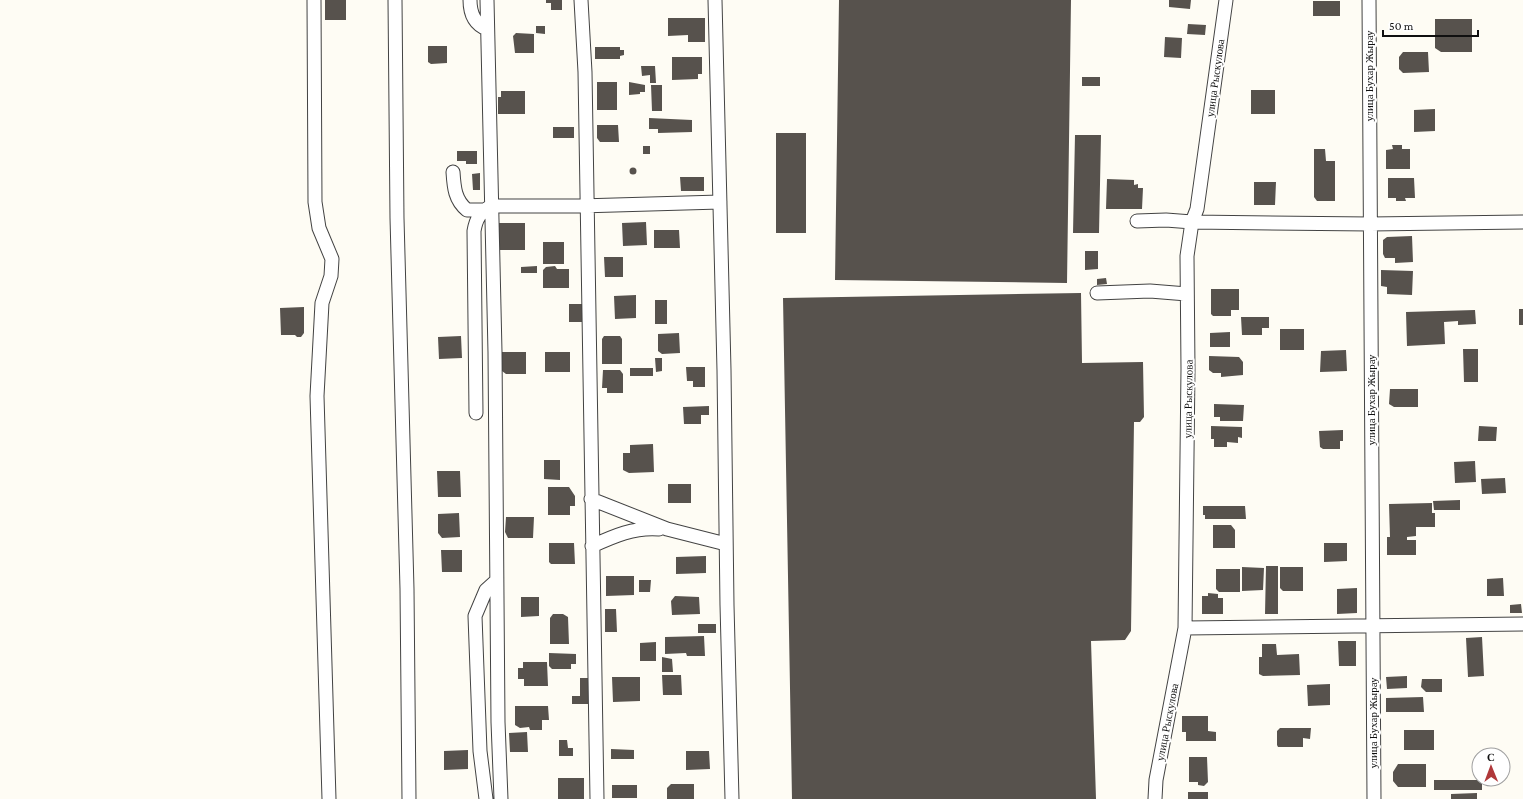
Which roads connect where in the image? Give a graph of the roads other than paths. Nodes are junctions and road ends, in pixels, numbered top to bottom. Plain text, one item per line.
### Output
1 (314, 0) edge
2 (395, 0) edge
3 (470, 0) edge
4 (487, 0) edge
5 (582, 0) edge
6 (715, 0) edge
7 (1226, 0) edge
8 (1369, 0) edge
9 (488, 30) junction
10 (453, 172) dead end
11 (720, 202) junction
12 (586, 205) junction
13 (487, 208) junction
14 (1137, 221) dead end
15 (1192, 222) junction
16 (1523, 222) edge
17 (1370, 224) junction
18 (1097, 293) dead end
19 (1187, 294) junction
20 (476, 413) dead end
21 (591, 499) junction
22 (667, 529) junction
23 (726, 544) junction
24 (592, 546) junction
25 (496, 581) junction
26 (1523, 624) edge
27 (1373, 627) junction
28 (1185, 628) junction
29 (329, 799) edge
30 (410, 799) edge
31 (486, 799) edge
32 (501, 799) edge
33 (597, 799) edge
34 (732, 799) edge
35 (1155, 799) edge
36 (1374, 799) edge

1 - 29 street
2 - 30 street
3 - 9 street
4 - 9 street
5 - 12 street
6 - 11 street
7 - 15 street, улица Рыскулова
8 - 17 street, улица Бухар Жырау
9 - 13 street
10 - 13 street
11 - 12 street
11 - 23 street
12 - 13 street
12 - 21 street
13 - 20 street
13 - 25 street
14 - 15 street
15 - 17 street
15 - 19 street, улица Рыскулова
16 - 17 street
17 - 27 street, улица Бухар Жырау
18 - 19 street
19 - 28 street, улица Рыскулова
21 - 22 street
21 - 24 street
22 - 23 street
22 - 24 street
23 - 34 street
24 - 33 street
25 - 31 street
25 - 32 street
26 - 27 street
27 - 28 street
27 - 36 street, улица Бухар Жырау
28 - 35 street, улица Рыскулова

